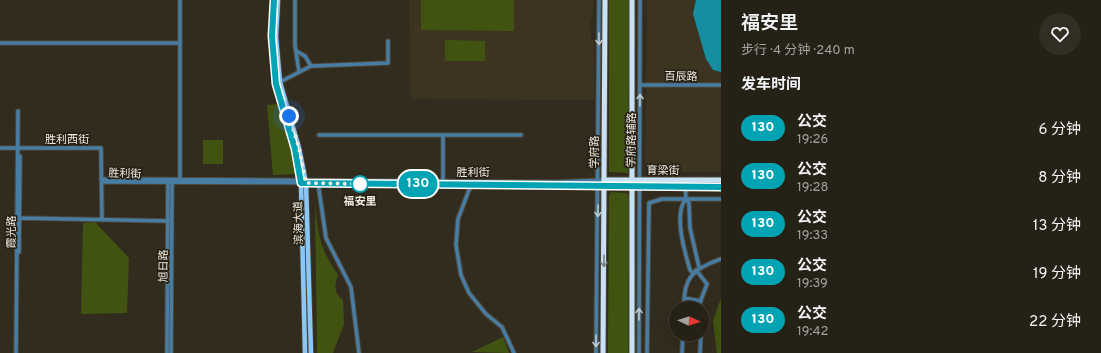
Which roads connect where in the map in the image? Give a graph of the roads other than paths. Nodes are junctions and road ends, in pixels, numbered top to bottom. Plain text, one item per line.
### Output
1 (180, 0) edge
2 (274, 0) edge
3 (278, 0) edge
4 (295, 0) edge
5 (599, 0) edge
6 (605, 0) edge
7 (632, 0) edge
8 (640, 0) edge
9 (388, 41) dead end
10 (0, 43) edge
11 (180, 43) junction
12 (296, 51) junction
13 (311, 66) junction
14 (298, 72) junction
15 (280, 82) junction
16 (641, 85) junction
17 (721, 85) edge
18 (20, 111) dead end
19 (319, 134) dead end
20 (443, 136) junction
21 (521, 136) dead end
22 (0, 148) edge
23 (19, 148) junction
24 (632, 179) junction
25 (640, 179) junction
26 (101, 180) junction
27 (604, 180) junction
28 (685, 180) junction
29 (721, 180) edge
30 (170, 181) junction
31 (180, 181) junction
32 (598, 181) junction
33 (304, 182) junction
34 (442, 182) junction
35 (472, 182) junction
36 (318, 183) junction
37 (601, 187) junction
38 (632, 187) junction
39 (639, 187) junction
40 (685, 187) junction
41 (721, 187) edge
42 (686, 199) junction
43 (721, 199) edge
44 (19, 218) junction
45 (102, 219) junction
46 (170, 221) junction
47 (721, 259) edge
48 (697, 269) junction
49 (692, 273) junction
50 (684, 298) joint
51 (701, 301) joint
52 (683, 341) edge
53 (701, 341) edge
54 (17, 353) edge
55 (167, 353) edge
56 (171, 353) edge
57 (306, 353) edge
58 (310, 353) edge
59 (359, 353) edge
60 (514, 353) edge
61 (596, 353) edge
62 (604, 353) edge
63 (632, 353) edge
64 (639, 353) edge
65 (647, 353) edge
66 (682, 353) edge
67 (700, 353) edge

1 - 11 street
2 - 33 main road, 滨海大道
3 - 15 main road, 滨海大道
4 - 12 street
5 -> 32 street
6 - 27 highway, 学府路
7 - 24 highway
8 - 16 street, 学府路辅路
9 - 13 street
10 - 11 street
11 - 31 street
12 - 13 street
12 - 14 street
13 - 14 street
14 - 15 street
15 - 33 main road, 滨海大道
16 - 17 street, 百辰路
25 -> 16 street, 学府路辅路
18 - 23 street, 霞光路
19 - 20 street
20 - 21 street
20 - 34 street
22 - 23 street, 胜利西街
23 - 26 street, 胜利西街
23 - 44 street, 霞光路
24 - 25 highway, 育梁街
24 - 27 highway, 育梁街
24 - 38 highway
25 - 28 highway, 育梁街
25 - 39 street, 学府路辅路
26 - 30 street, 胜利街
26 - 45 street
27 - 32 street, 胜利街
27 - 37 highway, 学府路
28 - 29 highway, 育梁街
28 - 40 street
30 - 31 street, 胜利街
30 - 46 street, 旭日路
31 - 33 street, 胜利街
32 - 35 street, 胜利街
32 - 37 street
33 - 34 street, 胜利街
33 - 36 street, 胜利街
33 - 57 main road, 滨海大道
33 - 58 main road, 滨海大道
34 - 35 street, 胜利街
34 - 36 street, 胜利街
35 - 37 street, 胜利街
35 - 60 street
36 - 59 street
37 - 38 highway, 育梁街
37 -> 61 street
37 -> 62 highway, 学府路
38 - 39 highway, 育梁街
38 - 63 highway
39 - 40 highway, 育梁街
64 -> 39 street, 学府路辅路
40 - 41 highway, 育梁街
40 - 42 street
42 - 43 street
42 - 48 street
42 - 49 street
42 - 65 street
44 - 45 street
44 - 54 street, 霞光路
45 - 46 street
46 - 55 street, 旭日路
46 - 56 street, 旭日路
47 - 48 street
48 - 49 street
48 - 51 street
49 - 50 street
50 - 51 street
52 - 66 street
53 - 67 street

